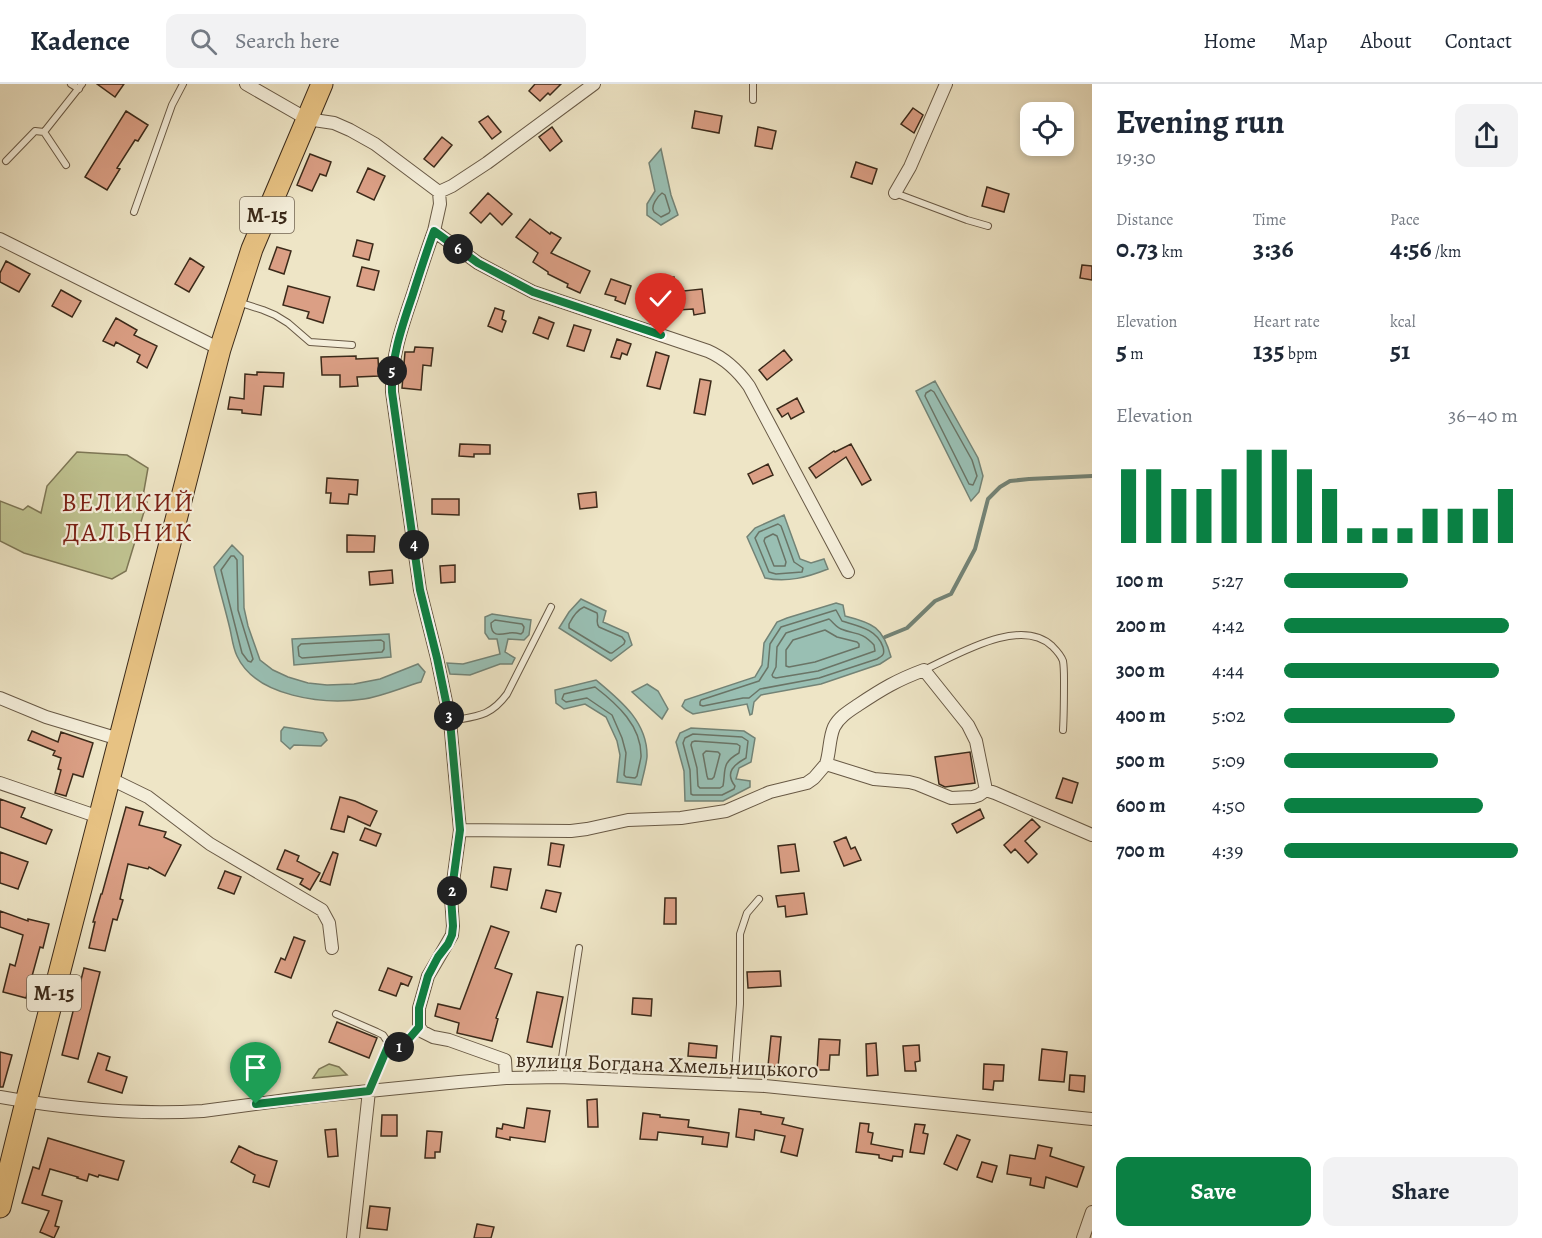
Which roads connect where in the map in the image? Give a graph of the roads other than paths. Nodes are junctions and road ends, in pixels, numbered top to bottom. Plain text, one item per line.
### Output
1 (71, 84) edge
2 (183, 84) edge
3 (246, 84) edge
4 (322, 84) edge
5 (594, 84) edge
6 (753, 84) edge
7 (946, 84) edge
8 (80, 87) edge
9 (753, 100) dead end
10 (307, 119) junction
11 (44, 132) junction
12 (6, 160) dead end
13 (66, 165) dead end
14 (439, 192) junction
15 (895, 193) joint
16 (134, 212) dead end
17 (988, 226) dead end
18 (434, 231) junction
19 (0, 239) edge
20 (235, 300) junction
21 (352, 345) dead end
22 (220, 349) junction
23 (848, 572) dead end
24 (551, 607) dead end
25 (924, 670) junction
26 (0, 698) edge
27 (450, 721) junction
28 (1063, 730) dead end
29 (119, 739) junction
30 (826, 764) junction
31 (109, 778) junction
32 (0, 783) edge
33 (986, 790) junction
34 (99, 817) junction
35 (460, 830) junction
36 (1092, 835) edge
37 (759, 899) dead end
38 (332, 948) dead end
39 (579, 948) dead end
40 (336, 1014) dead end
41 (419, 1027) junction
42 (389, 1044) junction
43 (559, 1077) junction
44 (506, 1078) junction
45 (734, 1084) junction
46 (369, 1091) junction
47 (0, 1097) edge
48 (26, 1102) junction
49 (1092, 1119) edge
50 (0, 1207) edge
51 (1092, 1212) edge
52 (353, 1238) edge
53 (1083, 1238) edge

1 - 8 lane
2 - 16 lane
3 - 10 street
4 - 10 highway, М-15
5 - 14 street
6 - 9 lane
7 - 15 street
8 - 11 lane
10 - 14 street
10 - 20 highway, М-15
11 - 12 lane
11 - 13 lane
14 - 18 street
15 - 17 lane
18 - 23 street
18 - 27 street
19 - 22 street
20 - 21 lane
20 - 22 highway, М-15
22 - 29 highway, М-15
24 - 27 lane
25 - 28 lane
25 - 30 street
25 - 33 street
26 - 29 street
27 - 35 street
29 - 31 highway, М-15
30 - 33 street
30 - 35 street
31 - 34 highway, М-15
31 - 38 street
32 - 34 street
33 - 36 street
34 - 48 highway, М-15
35 - 41 street
37 - 45 lane
39 - 43 lane
40 - 42 lane
41 - 42 lane
41 - 44 street
42 - 46 lane
43 - 44 street, вулиця Богдана Хмельницького
43 - 45 street, вулиця Богдана Хмельницького
44 - 46 street, вулиця Богдана Хмельницького
45 - 49 street, вулиця Богдана Хмельницького
46 - 48 street, вулиця Богдана Хмельницького
46 - 52 street
47 - 48 street, вулиця Богдана Хмельницького
48 - 50 highway, М-15
51 - 53 street

